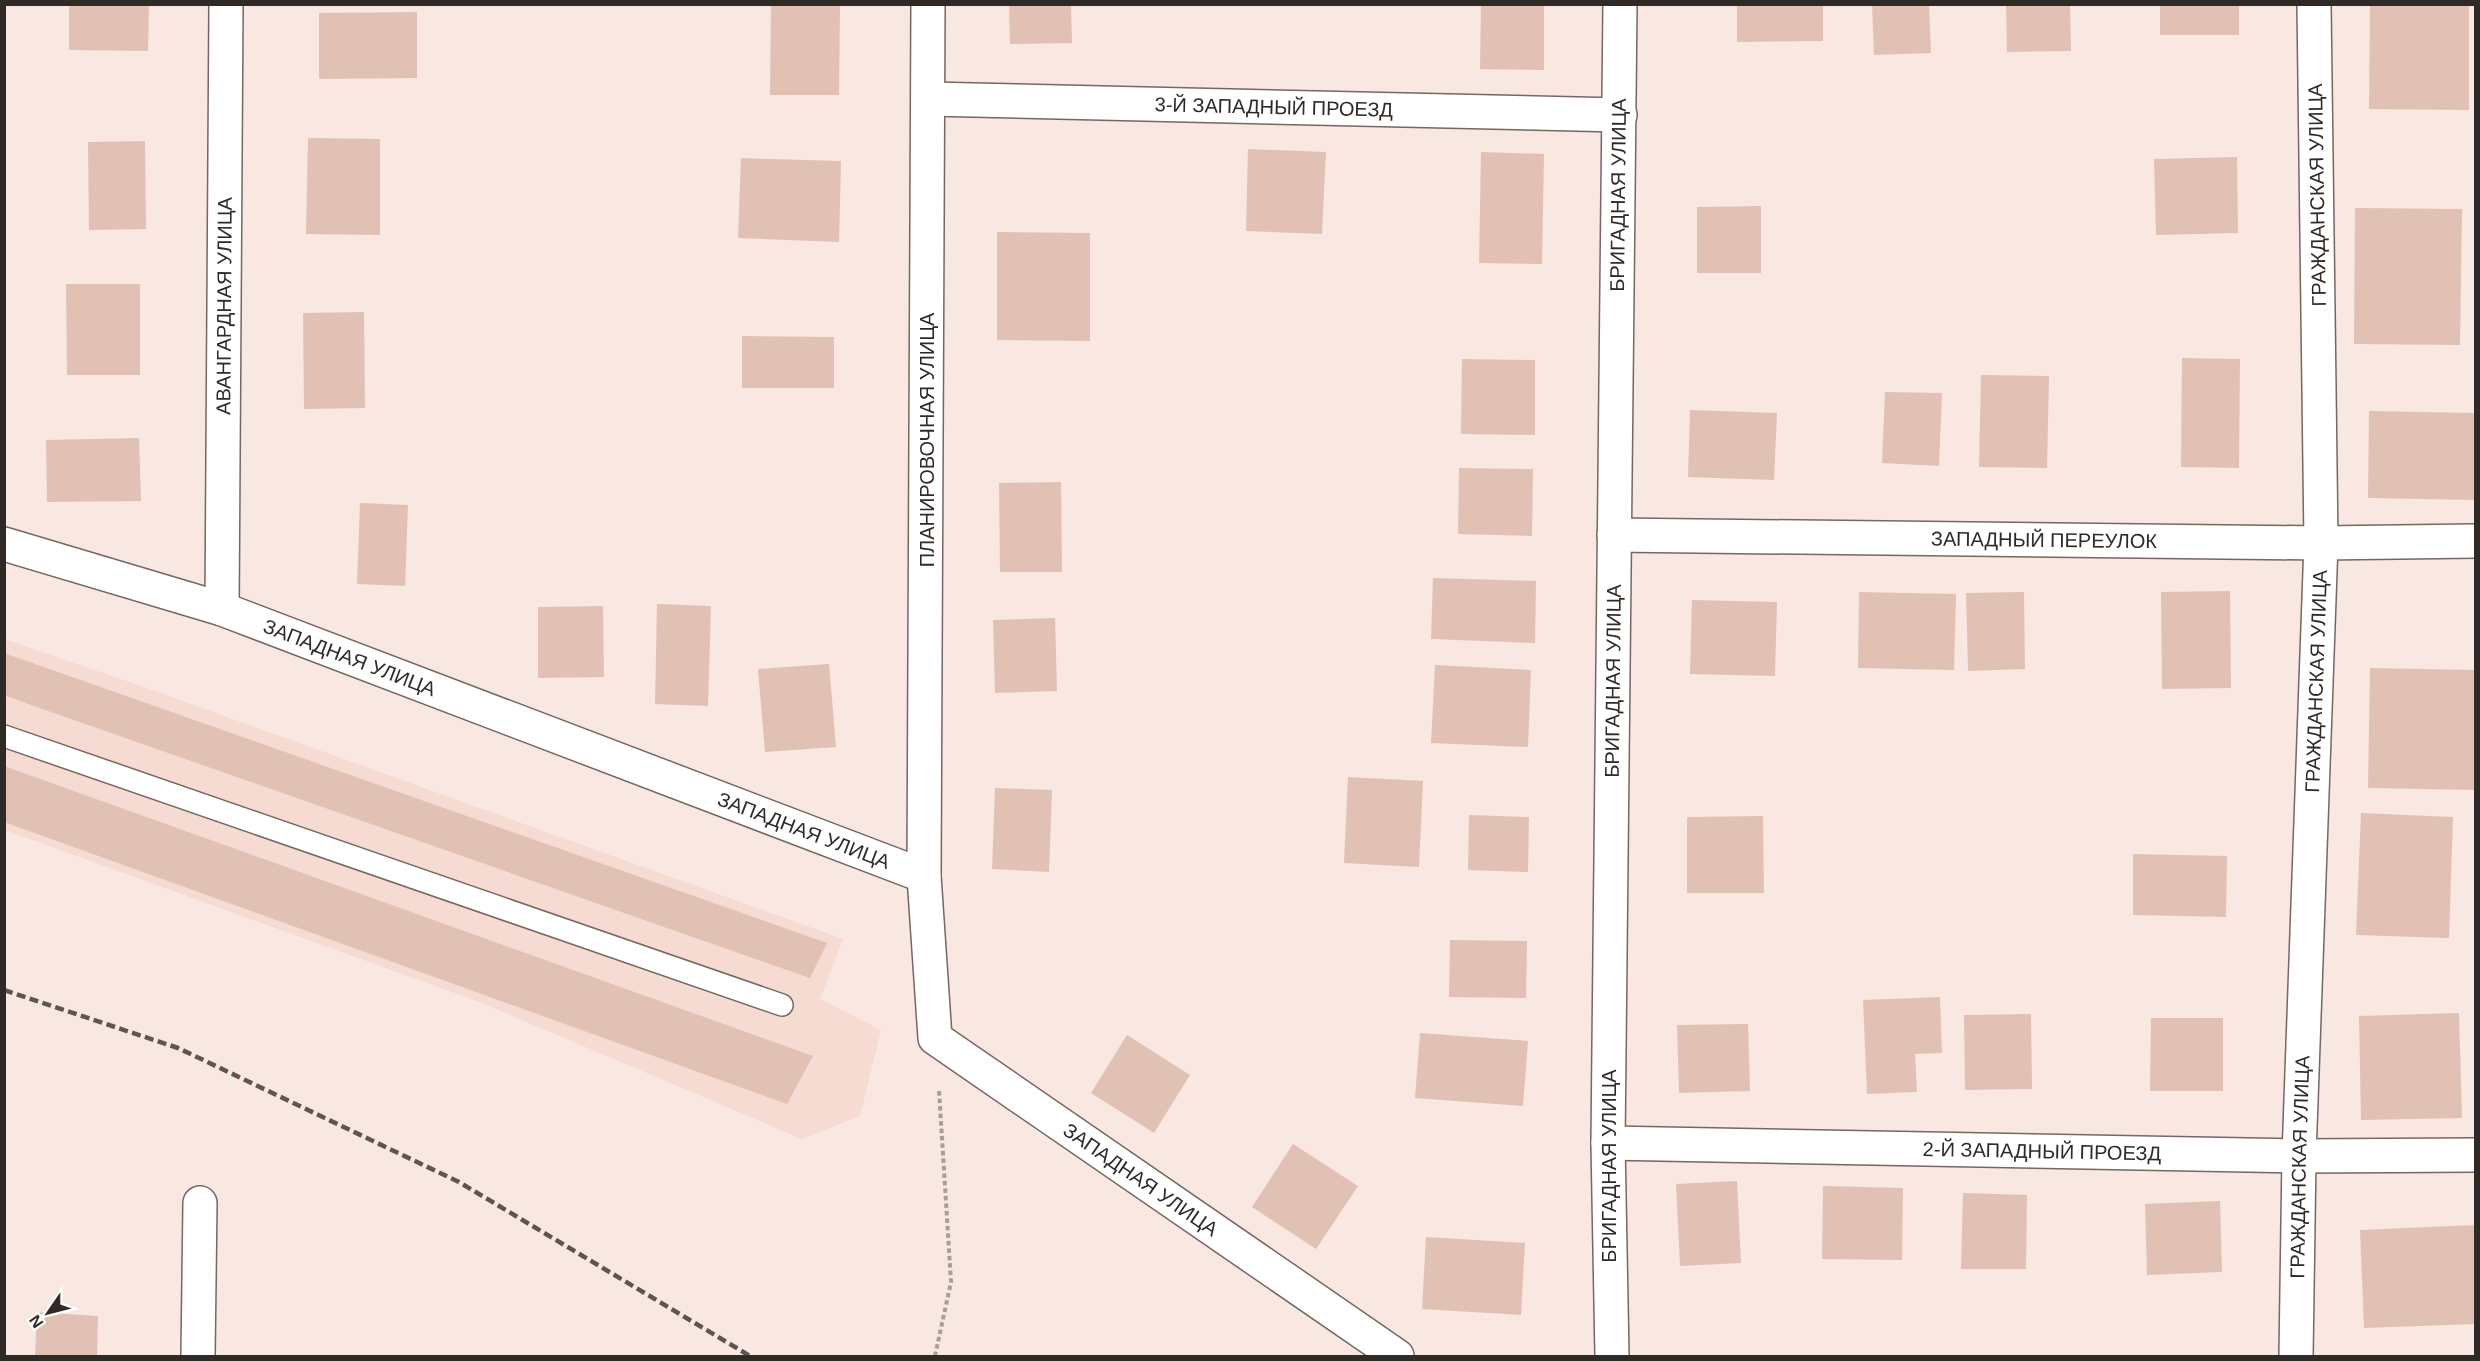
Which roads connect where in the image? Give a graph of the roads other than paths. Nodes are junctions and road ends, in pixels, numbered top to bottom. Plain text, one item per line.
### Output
1 (226, 4) edge
2 (928, 4) edge
3 (1620, 4) edge
4 (2314, 4) edge
5 (929, 99) junction
6 (1620, 115) junction
7 (1614, 535) junction
8 (2475, 541) edge
9 (2321, 543) junction
10 (4, 544) edge
11 (222, 609) junction
12 (4, 736) edge
13 (924, 876) junction
14 (782, 1005) dead end
15 (1608, 1143) junction
16 (2475, 1155) edge
17 (2299, 1156) junction
18 (200, 1203) dead end
19 (198, 1356) edge
20 (1397, 1356) edge
21 (1612, 1356) edge
22 (2296, 1356) edge

1 - 11 street, АВАНГАРДНАЯ УЛИЦА
2 - 5 street, ПЛАНИРОВОЧНАЯ УЛИЦА
3 - 6 street, БРИГАДНАЯ УЛИЦА
4 - 9 street, ГРАЖДАНСКАЯ УЛИЦА
5 - 6 street, 3-Й ЗАПАДНЫЙ ПРОЕЗД
5 - 13 street, ПЛАНИРОВОЧНАЯ УЛИЦА
6 - 7 street, БРИГАДНАЯ УЛИЦА
7 - 9 street, ЗАПАДНЫЙ ПЕРЕУЛОК
7 - 15 street, БРИГАДНАЯ УЛИЦА
8 - 9 street, ЗАПАДНЫЙ ПЕРЕУЛОК
9 - 17 street, ГРАЖДАНСКАЯ УЛИЦА
10 - 11 street, ЗАПАДНАЯ УЛИЦА
11 - 13 street, ЗАПАДНАЯ УЛИЦА
12 - 14 lane
13 - 20 street, ЗАПАДНАЯ УЛИЦА
15 - 17 street, 2-Й ЗАПАДНЫЙ ПРОЕЗД
15 - 21 street, БРИГАДНАЯ УЛИЦА
16 - 17 street, 2-Й ЗАПАДНЫЙ ПРОЕЗД
17 - 22 street, ГРАЖДАНСКАЯ УЛИЦА
18 - 19 street

